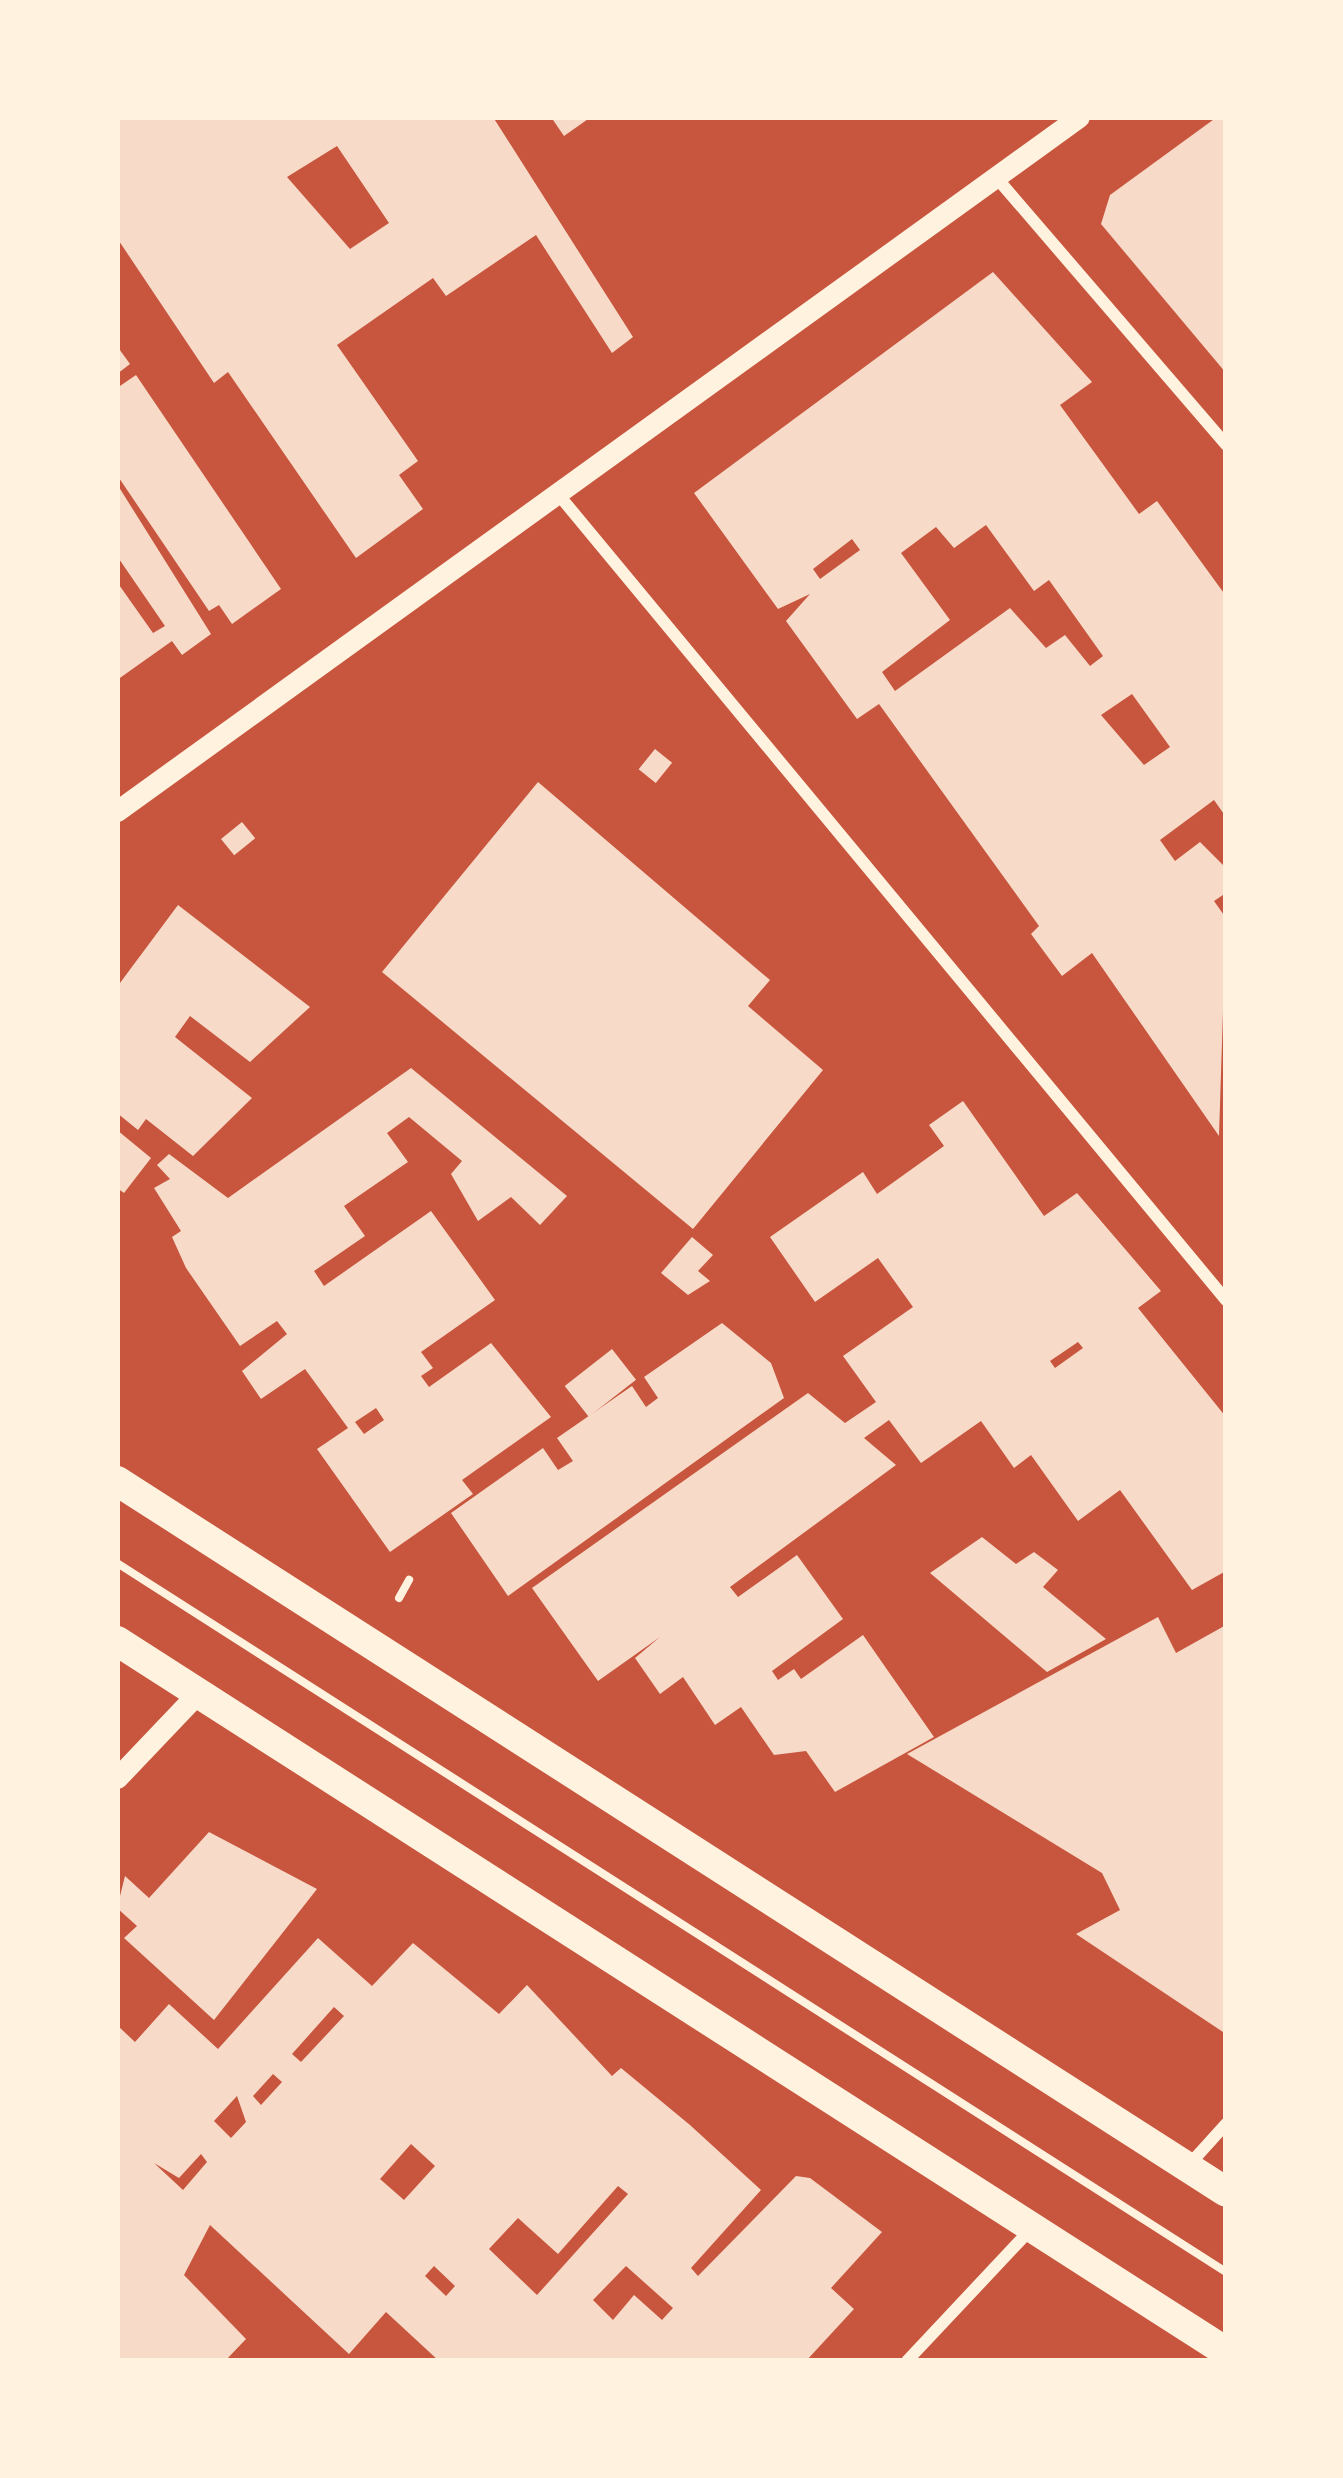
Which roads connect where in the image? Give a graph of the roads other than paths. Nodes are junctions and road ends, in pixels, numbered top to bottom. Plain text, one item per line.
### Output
1 (1079, 117) edge
2 (995, 176) junction
3 (1226, 445) edge
4 (558, 494) junction
5 (117, 811) edge
6 (1226, 1300) edge
7 (117, 1481) edge
8 (117, 1641) edge
9 (198, 1693) junction
10 (117, 1778) edge
11 (1226, 2124) edge
12 (1187, 2167) junction
13 (1226, 2192) edge
14 (1036, 2223) junction
15 (1226, 2353) edge
16 (908, 2361) edge

1 - 2 street
2 - 3 street
2 - 4 street
4 - 5 street
4 - 6 street
7 - 12 main road
8 - 9 main road
9 - 10 street
9 - 14 main road
11 - 12 street
12 - 13 main road
14 - 15 main road
14 - 16 street

